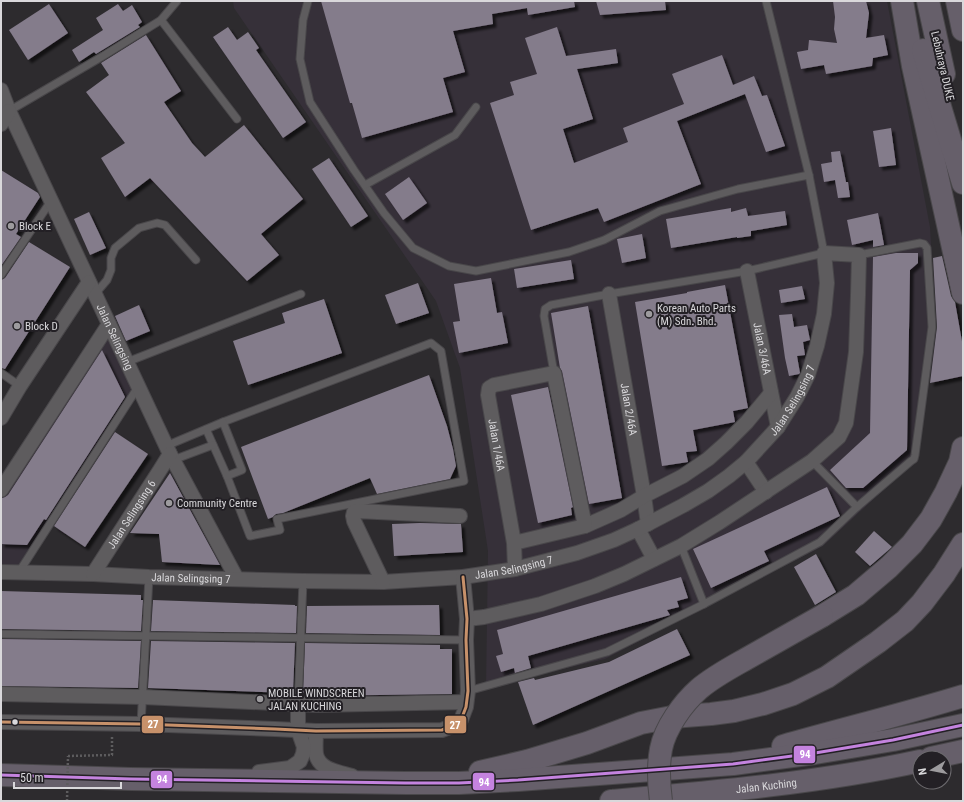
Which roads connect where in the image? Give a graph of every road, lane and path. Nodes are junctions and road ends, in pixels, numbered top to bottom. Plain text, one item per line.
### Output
1 (177, 1) edge
2 (308, 1) edge
3 (766, 1) edge
4 (902, 1) edge
5 (908, 1) edge
6 (928, 1) edge
7 (957, 1) edge
8 (161, 20) junction
9 (963, 30) edge
10 (1, 90) edge
11 (476, 107) dead end
12 (10, 111) junction
13 (237, 119) dead end
14 (1, 124) edge
15 (963, 155) edge
16 (809, 175) junction
17 (963, 183) edge
18 (365, 185) junction
19 (51, 200) junction
20 (963, 240) edge
21 (824, 253) junction
22 (859, 255) junction
23 (196, 260) dead end
24 (747, 271) junction
25 (1, 275) edge
26 (92, 288) junction
27 (963, 293) edge
28 (301, 294) dead end
29 (609, 294) junction
30 (109, 324) junction
31 (127, 362) junction
32 (554, 373) junction
33 (1, 374) edge
34 (20, 386) junction
35 (138, 387) junction
36 (771, 393) junction
37 (1, 418) edge
38 (223, 422) junction
39 (778, 427) junction
40 (206, 429) junction
41 (213, 445) junction
42 (963, 448) edge
43 (170, 453) junction
44 (812, 461) junction
45 (746, 462) junction
46 (227, 476) junction
47 (1, 490) edge
48 (766, 492) junction
49 (644, 496) junction
50 (857, 508) junction
51 (460, 516) dead end
52 (585, 526) junction
53 (643, 527) junction
54 (514, 543) junction
55 (963, 544) edge
56 (681, 546) junction
57 (654, 559) junction
58 (515, 569) junction
59 (1, 572) edge
60 (19, 572) junction
61 (93, 574) junction
62 (149, 576) junction
63 (463, 576) junction
64 (237, 579) junction
65 (303, 581) junction
66 (383, 582) junction
67 (704, 604) junction
68 (467, 618) junction
69 (1, 634) edge
70 (146, 636) junction
71 (301, 637) junction
72 (466, 640) junction
73 (1, 694) edge
74 (963, 696) edge
75 (143, 697) junction
76 (467, 697) junction
77 (298, 704) junction
78 (1, 722) edge
79 (112, 723) junction
80 (141, 724) junction
81 (963, 725) edge
82 (298, 730) junction
83 (316, 731) junction
84 (661, 750) junction
85 (963, 751) edge
86 (952, 753) edge
87 (912, 762) edge
88 (719, 765) junction
89 (1, 775) edge
90 (175, 780) junction
91 (395, 783) junction
92 (67, 801) edge
93 (611, 801) edge
94 (653, 801) edge
95 (661, 801) edge

1 - 8 lane
2 - 18 lane
3 - 16 lane
4 - 27 highway
5 - 17 highway
5 - 20 highway
6 - 15 highway, Lebuhraya DUKE
7 - 9 highway
8 - 12 lane
8 - 13 lane
10 - 12 street, Jalan Selingsing
11 - 18 lane
12 - 14 street
12 - 19 street, Jalan Selingsing
16 - 18 lane
16 - 21 lane
19 - 25 lane
19 - 26 street, Jalan Selingsing
21 - 22 street
21 - 24 lane
21 - 39 street, Jalan Selingsing 7
22 - 44 street
22 - 50 lane
23 - 26 lane
24 - 29 lane
24 - 36 street, Jalan 3/46A
26 - 30 street, Jalan Selingsing
26 - 34 street
28 - 31 lane
29 - 32 lane
29 - 49 street, Jalan 2/46A
30 - 31 street, Jalan Selingsing
30 - 47 street
31 - 35 street, Jalan Selingsing
32 - 52 street
32 - 54 street, Jalan 1/46A
33 - 34 lane
34 - 37 street
35 - 43 street, Jalan Selingsing
35 - 60 lane
36 - 39 street, Jalan 3/46A
36 - 49 street
38 - 40 lane
38 - 46 lane
38 - 46 lane
39 - 45 street, Jalan Selingsing 7
40 - 41 lane
40 - 43 lane
41 - 43 lane
41 - 46 lane
42 - 84 highway, bridge
43 - 61 street, Jalan Selingsing 6
43 - 64 street, Jalan Selingsing
44 - 48 street
44 - 50 lane
45 - 48 street
45 - 53 street, Jalan Selingsing 7
48 - 56 street
49 - 52 street
49 - 53 street, Jalan 2/46A
50 - 67 lane
51 - 66 street
52 - 54 street
53 - 57 street
53 - 58 street, Jalan Selingsing 7
54 - 58 street, Jalan 1/46A
55 - 91 highway
56 - 57 street
56 - 67 lane
57 - 68 street
58 - 63 street, Jalan Selingsing 7
59 - 60 street, Jalan Selingsing 7
60 - 61 street, Jalan Selingsing 7
61 - 62 street, Jalan Selingsing 7
62 - 64 street, Jalan Selingsing 7
62 - 70 lane
63 - 66 street, Jalan Selingsing 7
63 - 68 street
64 - 65 street, Jalan Selingsing 7
65 - 66 street, Jalan Selingsing 7
65 - 71 lane
67 - 76 lane
68 - 72 street
69 - 70 lane
70 - 71 lane
70 - 75 lane
71 - 72 lane
71 - 77 lane
72 - 76 street
73 - 75 street
74 - 88 highway
75 - 77 street
75 - 80 lane
76 - 77 street
76 - 83 street
77 - 82 street
78 - 79 street
79 - 80 street
79 - 92 path, bridge
80 - 82 street
81 - 88 highway
82 - 83 street
82 - 90 street
83 - 91 street
84 - 94 highway, bridge
84 - 95 highway, bridge
85 - 86 highway
87 - 93 highway, Jalan Kuching
88 - 91 highway
89 - 90 highway
90 - 91 highway

